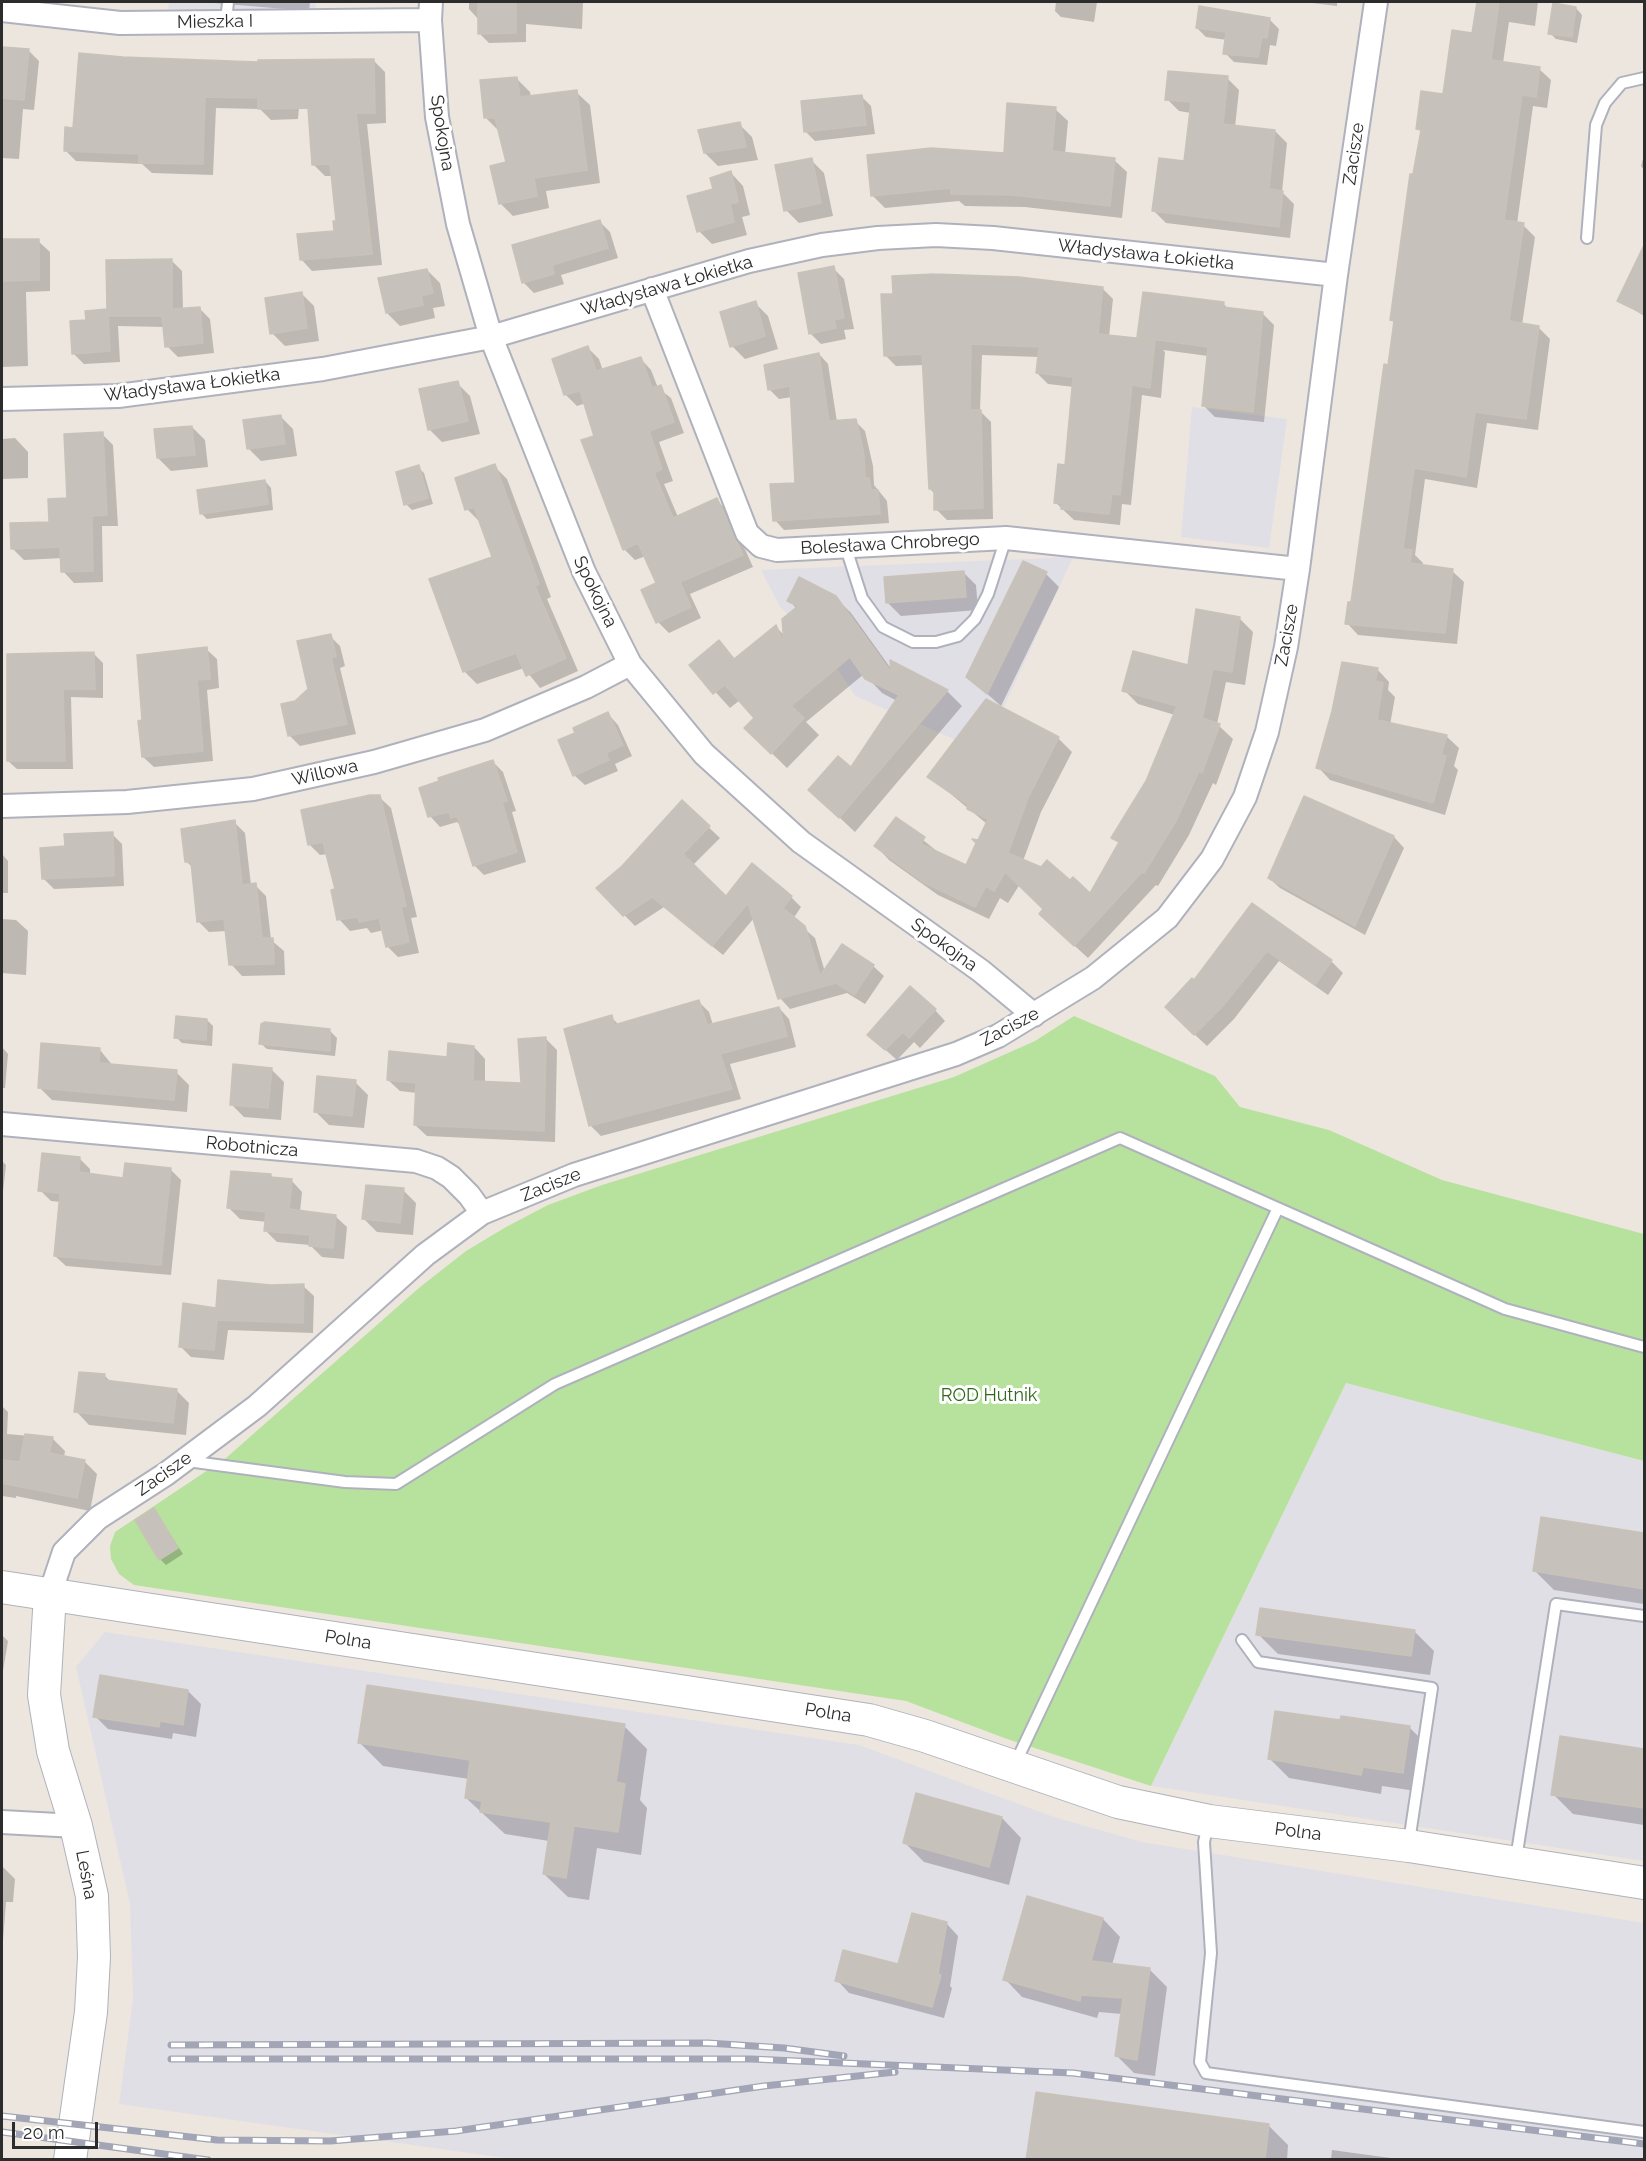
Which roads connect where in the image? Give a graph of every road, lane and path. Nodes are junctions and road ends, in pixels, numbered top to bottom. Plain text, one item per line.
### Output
1 (1376, 2) edge
2 (2, 10) edge
3 (430, 11) edge
4 (227, 12) edge
5 (1644, 78) edge
6 (1587, 238) dead end
7 (1336, 275) junction
8 (652, 289) junction
9 (491, 338) junction
10 (2, 399) edge
11 (1006, 538) junction
12 (846, 548) junction
13 (1298, 569) junction
14 (630, 664) junction
15 (2, 806) edge
16 (1034, 1015) junction
17 (2, 1124) edge
18 (1277, 1209) junction
19 (482, 1213) junction
20 (1644, 1347) edge
21 (184, 1460) junction
22 (2, 1587) edge
23 (50, 1594) junction
24 (1644, 1616) edge
25 (1242, 1640) dead end
26 (1014, 1767) junction
27 (1209, 1821) junction
28 (2, 1822) edge
29 (76, 1826) junction
30 (1409, 1846) junction
31 (1516, 1863) junction
32 (1644, 1883) edge
33 (1644, 2132) edge
34 (70, 2160) edge

1 - 7 street, Zacisze
2 - 4 street, Mieszka I
3 - 4 street, Mieszka I
3 - 9 street, Spokojna
5 - 6 lane
7 - 8 street, Władysława Łokietka
7 - 13 street, Zacisze
8 - 9 street, Władysława Łokietka
8 - 12 street, Bolesława Chrobrego
9 - 10 street, Władysława Łokietka
9 - 14 street, Spokojna
11 - 12 street, Bolesława Chrobrego
11 - 12 lane
11 - 13 street, Bolesława Chrobrego
13 - 16 street, Zacisze
14 - 15 street, Willowa
14 - 16 street, Spokojna
16 - 19 street, Zacisze
17 - 19 street, Robotnicza
18 - 20 lane
18 - 21 lane
18 - 26 lane
19 - 21 street, Zacisze
21 - 23 street, Zacisze
22 - 23 street, Polna
23 - 26 street, Polna
23 - 29 street, Leśna
24 - 31 lane
25 - 30 lane
26 - 27 street, Polna
27 - 30 street, Polna
27 - 33 lane
28 - 29 street
29 - 34 street, Leśna
30 - 31 street, Polna
31 - 32 street, Polna

